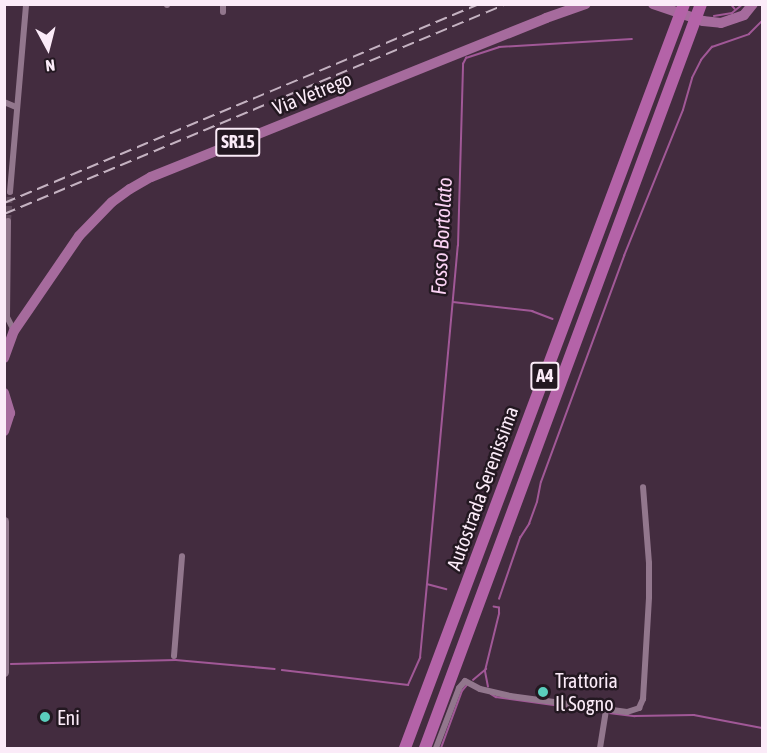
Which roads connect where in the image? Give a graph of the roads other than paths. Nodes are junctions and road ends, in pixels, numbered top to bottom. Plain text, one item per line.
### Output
1 (26, 4) edge
2 (571, 4) edge
3 (586, 4) edge
4 (653, 4) edge
5 (701, 4) edge
6 (753, 4) edge
7 (674, 6) edge
8 (546, 18) junction
9 (4, 102) edge
10 (16, 106) junction
11 (10, 192) dead end
12 (8, 221) dead end
13 (14, 331) junction
14 (4, 358) edge
15 (4, 393) edge
16 (6, 427) edge
17 (643, 487) dead end
18 (4, 521) edge
19 (183, 556) dead end
20 (174, 656) dead end
21 (4, 672) edge
22 (605, 712) junction
23 (405, 748) edge
24 (425, 748) edge
25 (436, 748) edge
26 (600, 748) edge

1 - 10 street
2 - 8 main road, Via Vetrego / SR15
3 - 8 main road, Via Vetrego / SR15
4 - 7 main road
5 - 24 highway, Autostrada Serenissima / A4
6 - 7 main road
7 - 23 highway, Autostrada Serenissima / A4
8 - 13 main road, Via Vetrego / SR15
9 - 10 street
10 - 11 street
12 - 13 street
13 - 14 main road, Via Vetrego / SR15
15 - 16 main road
17 - 22 street
18 - 21 main road
19 - 20 street
22 - 25 street
22 - 26 street

